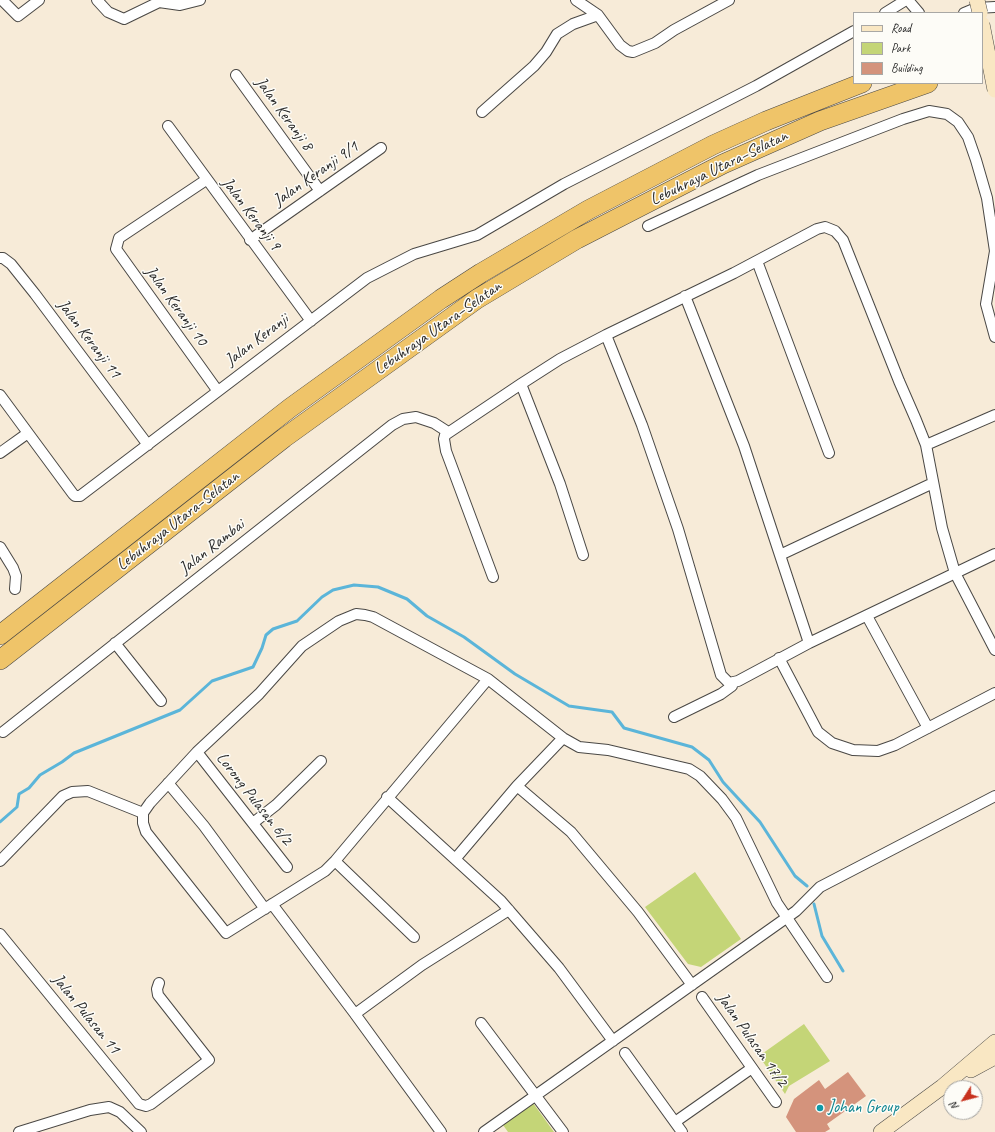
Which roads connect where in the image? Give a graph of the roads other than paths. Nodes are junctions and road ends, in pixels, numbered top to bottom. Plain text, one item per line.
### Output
1 (2, 0) edge
2 (40, 0) edge
3 (97, 0) edge
4 (200, 0) edge
5 (576, 0) edge
6 (729, 0) edge
7 (907, 0) edge
8 (977, 0) edge
9 (158, 1) edge
10 (995, 7) edge
11 (887, 12) edge
12 (918, 12) edge
13 (966, 12) edge
14 (980, 12) edge
15 (598, 15) junction
16 (983, 29) edge
17 (853, 32) edge
18 (995, 42) edge
19 (983, 45) edge
20 (995, 63) edge
21 (983, 66) edge
22 (236, 76) dead end
23 (859, 84) edge
24 (925, 84) edge
25 (995, 90) edge
26 (482, 112) dead end
27 (168, 126) dead end
28 (381, 148) dead end
29 (206, 180) junction
30 (320, 191) junction
31 (648, 226) dead end
32 (250, 240) junction
33 (0, 258) edge
34 (757, 261) junction
35 (685, 296) junction
36 (311, 321) junction
37 (606, 335) junction
38 (995, 338) edge
39 (521, 384) junction
40 (217, 390) junction
41 (0, 395) edge
42 (995, 415) edge
43 (448, 432) junction
44 (28, 433) junction
45 (148, 445) junction
46 (926, 445) junction
47 (0, 453) edge
48 (829, 453) dead end
49 (933, 483) junction
50 (0, 547) edge
51 (780, 554) junction
52 (995, 554) edge
53 (583, 555) dead end
54 (955, 573) junction
55 (493, 577) dead end
56 (15, 589) dead end
57 (867, 616) junction
58 (0, 635) edge
59 (115, 643) junction
60 (809, 643) junction
61 (995, 650) edge
62 (779, 658) junction
63 (0, 660) edge
64 (488, 679) junction
65 (729, 683) junction
66 (995, 693) edge
67 (161, 701) dead end
68 (674, 717) dead end
69 (928, 728) junction
70 (3, 732) dead end
71 (563, 738) junction
72 (197, 752) junction
73 (321, 761) dead end
74 (168, 783) junction
75 (517, 786) junction
76 (995, 796) edge
77 (387, 797) junction
78 (143, 812) junction
79 (253, 823) junction
80 (456, 858) junction
81 (0, 861) edge
82 (336, 861) junction
83 (287, 867) dead end
84 (269, 906) junction
85 (509, 910) junction
86 (786, 918) junction
87 (0, 934) edge
88 (414, 937) dead end
89 (826, 977) dead end
90 (159, 983) dead end
91 (692, 985) junction
92 (702, 997) dead end
93 (355, 1014) junction
94 (481, 1023) dead end
95 (612, 1041) junction
96 (995, 1042) edge
97 (625, 1053) dead end
98 (995, 1057) edge
99 (752, 1068) junction
100 (951, 1080) edge
101 (955, 1080) edge
102 (943, 1087) edge
103 (536, 1095) junction
104 (776, 1102) dead end
105 (675, 1122) junction
106 (18, 1132) edge
107 (141, 1132) edge
108 (441, 1132) edge
109 (484, 1132) edge
110 (563, 1132) edge
111 (682, 1132) edge
112 (881, 1132) edge

1 - 2 street
3 - 9 street
4 - 9 street
5 - 15 street
6 - 15 street
7 - 11 street
7 - 12 street
8 - 14 main road, bridge
10 - 13 street
15 - 26 street
16 - 25 main road, bridge
17 - 36 street, Jalan Keranji
18 - 19 highway
20 - 21 highway
22 - 30 street, Jalan Keranji 8
23 - 58 highway, Lebuhraya Utara–Selatan
24 - 63 highway, Lebuhraya Utara–Selatan
27 - 29 street, Jalan Keranji 9
28 - 30 street, Jalan Keranji 9/1
29 - 32 street, Jalan Keranji 9
29 - 40 street, Jalan Keranji 10
30 - 32 street, Jalan Keranji 9/1
31 - 38 street
32 - 36 street, Jalan Keranji 9
33 - 45 street, Jalan Keranji 11
34 - 35 street
34 - 46 street
34 - 48 street
35 - 37 street
35 - 51 street
36 - 40 street, Jalan Keranji
37 - 39 street
37 - 65 street
39 - 43 street
39 - 53 street
40 - 45 street, Jalan Keranji
41 - 44 street
42 - 46 street
43 - 55 street
43 - 59 street, Jalan Rambai
44 - 45 street, Jalan Keranji
44 - 47 street
46 - 49 street
49 - 51 street
49 - 54 street
50 - 56 street
51 - 60 street
52 - 54 street
54 - 57 street
54 - 61 street
57 - 60 street
57 - 69 street
59 - 67 street
59 - 70 street, Jalan Rambai
60 - 62 street
62 - 65 street
62 - 69 street
64 - 71 street
64 - 72 street
64 - 77 street
65 - 68 street
66 - 69 street
71 - 75 street
71 - 86 street
72 - 74 street
72 - 79 street, Lorong Pulasan 6/2
73 - 79 street
74 - 78 street
74 - 84 street
75 - 80 street
75 - 91 street
76 - 86 street
77 - 80 street
77 - 82 street
78 - 81 street
78 - 84 street
79 - 83 street, Lorong Pulasan 6/2
80 - 85 street
82 - 84 street
82 - 88 street
84 - 93 street
85 - 93 street
85 - 95 street
86 - 89 street
86 - 91 street
87 - 90 street, Jalan Pulasan 11
91 - 95 street
92 - 99 street, Jalan Pulasan 17/2
93 - 108 street
94 - 103 street
95 - 103 street
96 - 100 main road
97 - 105 street
98 - 101 main road
99 - 104 street, Jalan Pulasan 17/2
99 - 105 street
102 - 112 main road
103 - 109 street
103 - 110 street
105 - 111 street
106 - 107 street

